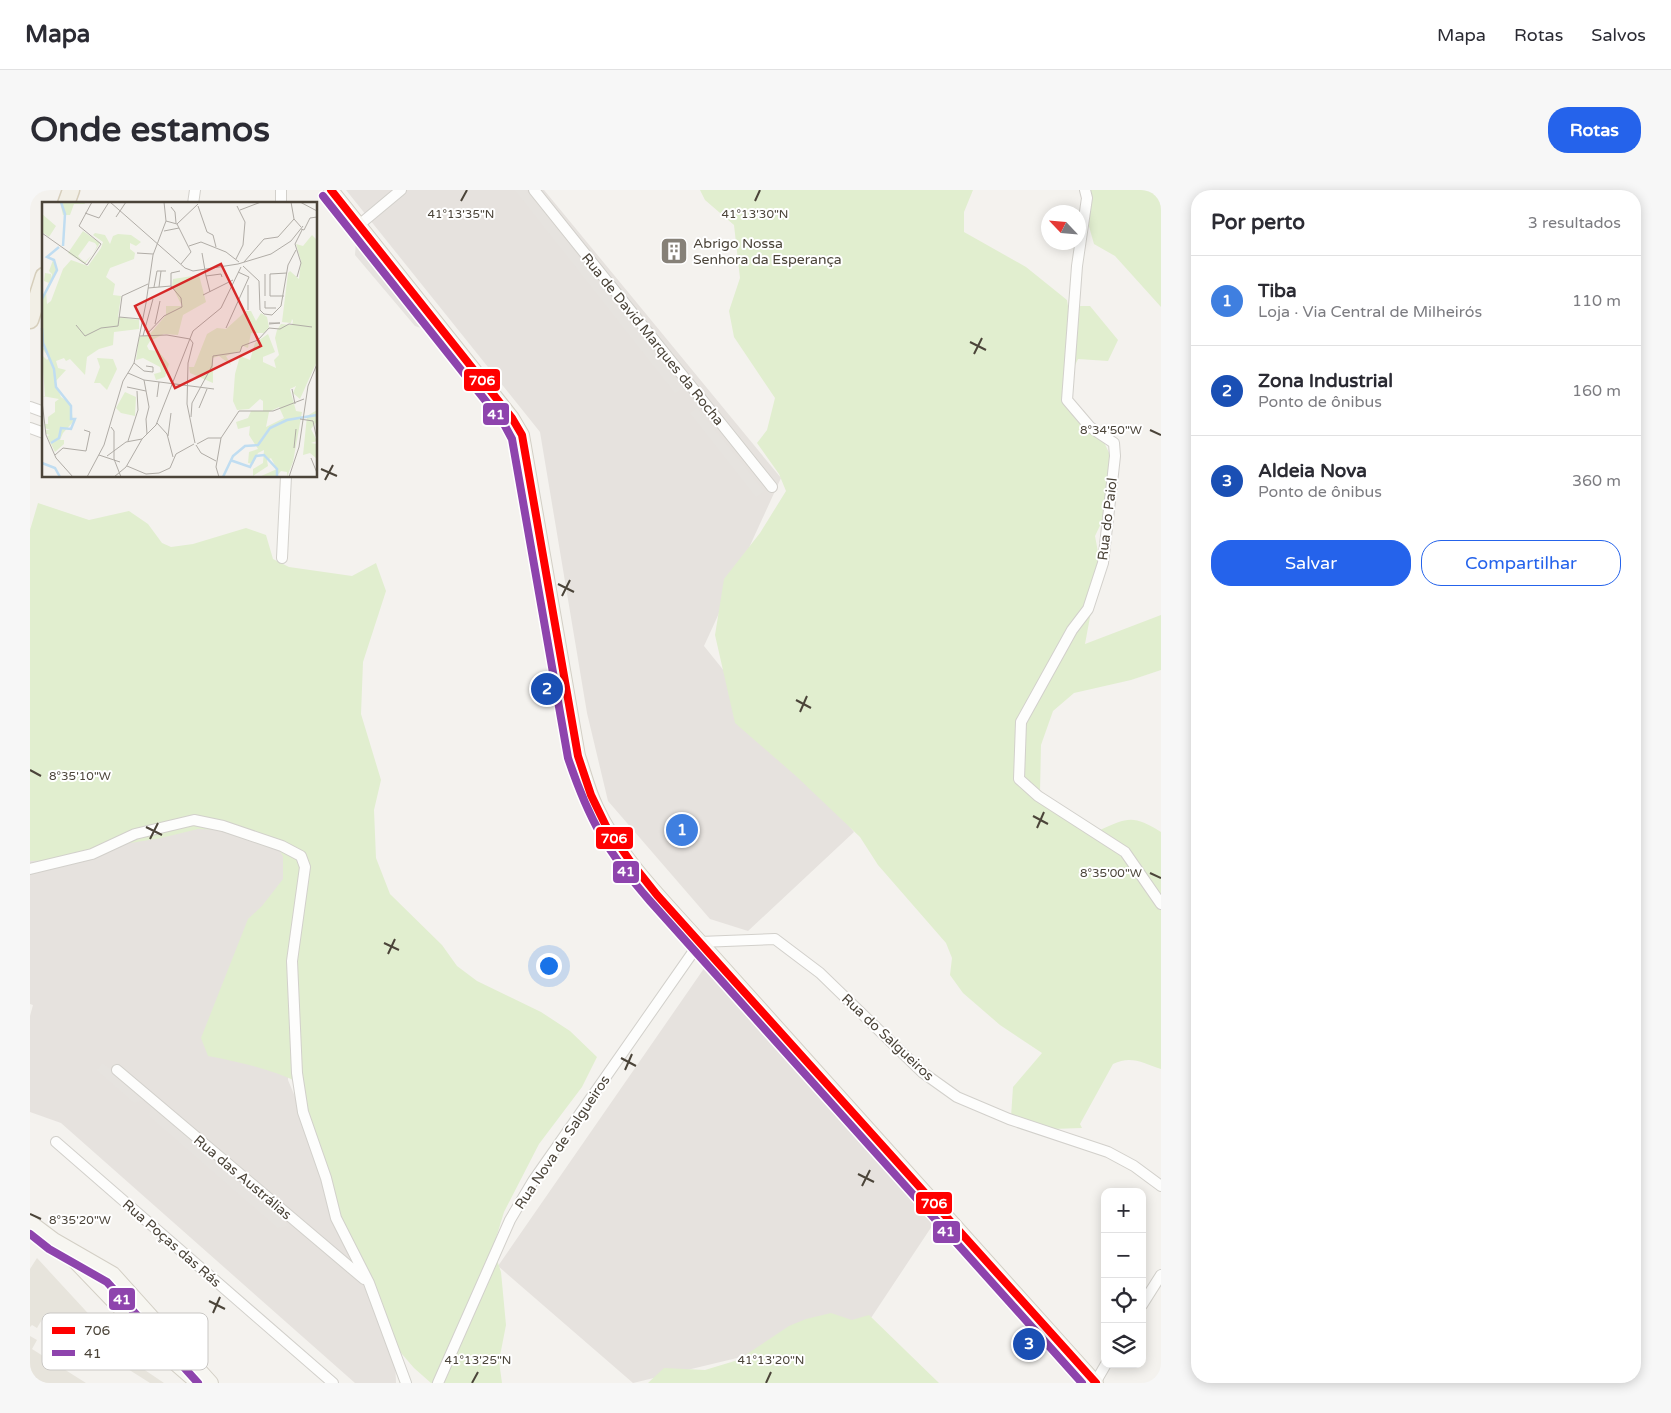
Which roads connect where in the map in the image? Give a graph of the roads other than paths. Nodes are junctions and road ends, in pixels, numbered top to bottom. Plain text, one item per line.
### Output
1 (71, 190) edge
2 (331, 190) edge
3 (401, 190) edge
4 (534, 190) edge
5 (1085, 190) edge
6 (67, 202) edge
7 (359, 225) junction
8 (42, 282) edge
9 (30, 320) edge
10 (30, 407) edge
11 (42, 411) edge
12 (286, 478) edge
13 (772, 487) dead end
14 (282, 558) dead end
15 (30, 869) edge
16 (1161, 904) edge
17 (700, 942) junction
18 (117, 1070) dead end
19 (56, 1142) dead end
20 (1161, 1186) edge
21 (30, 1222) edge
22 (54, 1240) junction
23 (1161, 1275) edge
24 (369, 1283) junction
25 (1146, 1299) edge
26 (124, 1313) edge
27 (148, 1313) edge
28 (1104, 1368) edge
29 (183, 1370) edge
30 (199, 1370) edge
31 (205, 1383) edge
32 (211, 1383) edge
33 (333, 1383) edge
34 (406, 1383) edge
35 (438, 1383) edge
36 (1096, 1383) edge

1 - 6 main road
2 - 7 street
3 - 7 street
4 - 13 street, Rua de David Marques da Rocha
5 - 16 street, Rua do Paiol
7 - 17 street
8 - 9 main road
10 - 11 street
12 - 14 street
15 - 24 street
17 - 20 street, Rua do Salgueiros
17 - 35 street, Rua Nova de Salgueiros
17 - 36 street
18 - 24 street, Rua das Austrálias
19 - 33 street, Rua Poças das Rás
21 - 22 street
22 - 26 street
22 - 27 street
23 - 25 street
24 - 34 street
28 - 36 street
29 - 31 street
30 - 32 street

